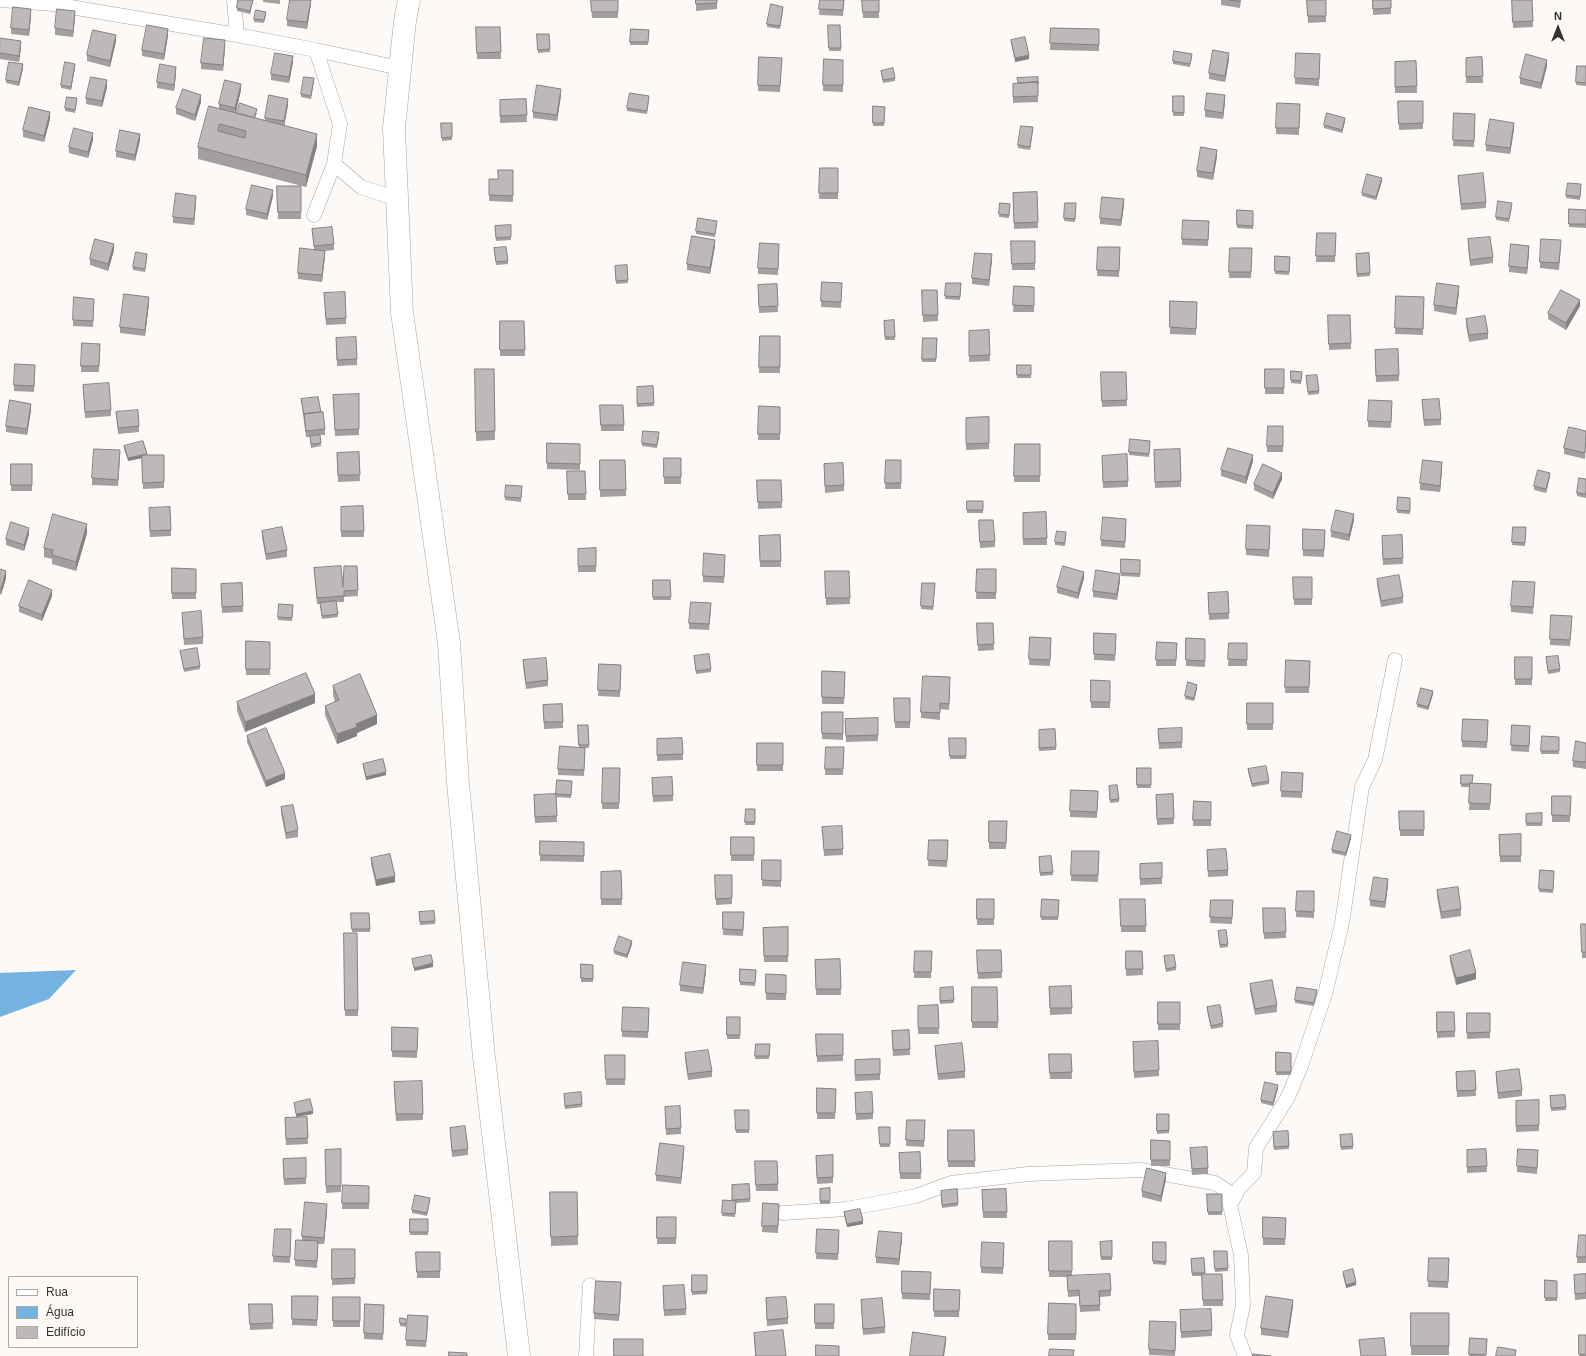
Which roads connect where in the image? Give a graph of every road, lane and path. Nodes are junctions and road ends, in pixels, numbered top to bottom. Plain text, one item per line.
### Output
1 (0, 0) edge
2 (234, 0) edge
3 (409, 0) edge
4 (53, 2) edge
5 (237, 35) junction
6 (316, 50) junction
7 (400, 68) junction
8 (334, 164) junction
9 (398, 199) junction
10 (314, 215) dead end
11 (1395, 660) dead end
12 (1230, 1205) junction
13 (783, 1213) dead end
14 (590, 1286) dead end
15 (519, 1356) edge
16 (586, 1356) edge
17 (1245, 1356) edge

1 - 4 street
2 - 5 street
3 - 7 highway
4 - 5 street
5 - 6 street
6 - 7 street
6 - 8 street
7 - 9 highway
8 - 9 street
8 - 10 street
9 - 15 highway
11 - 12 street
12 - 13 street
12 - 17 street
14 - 16 street

